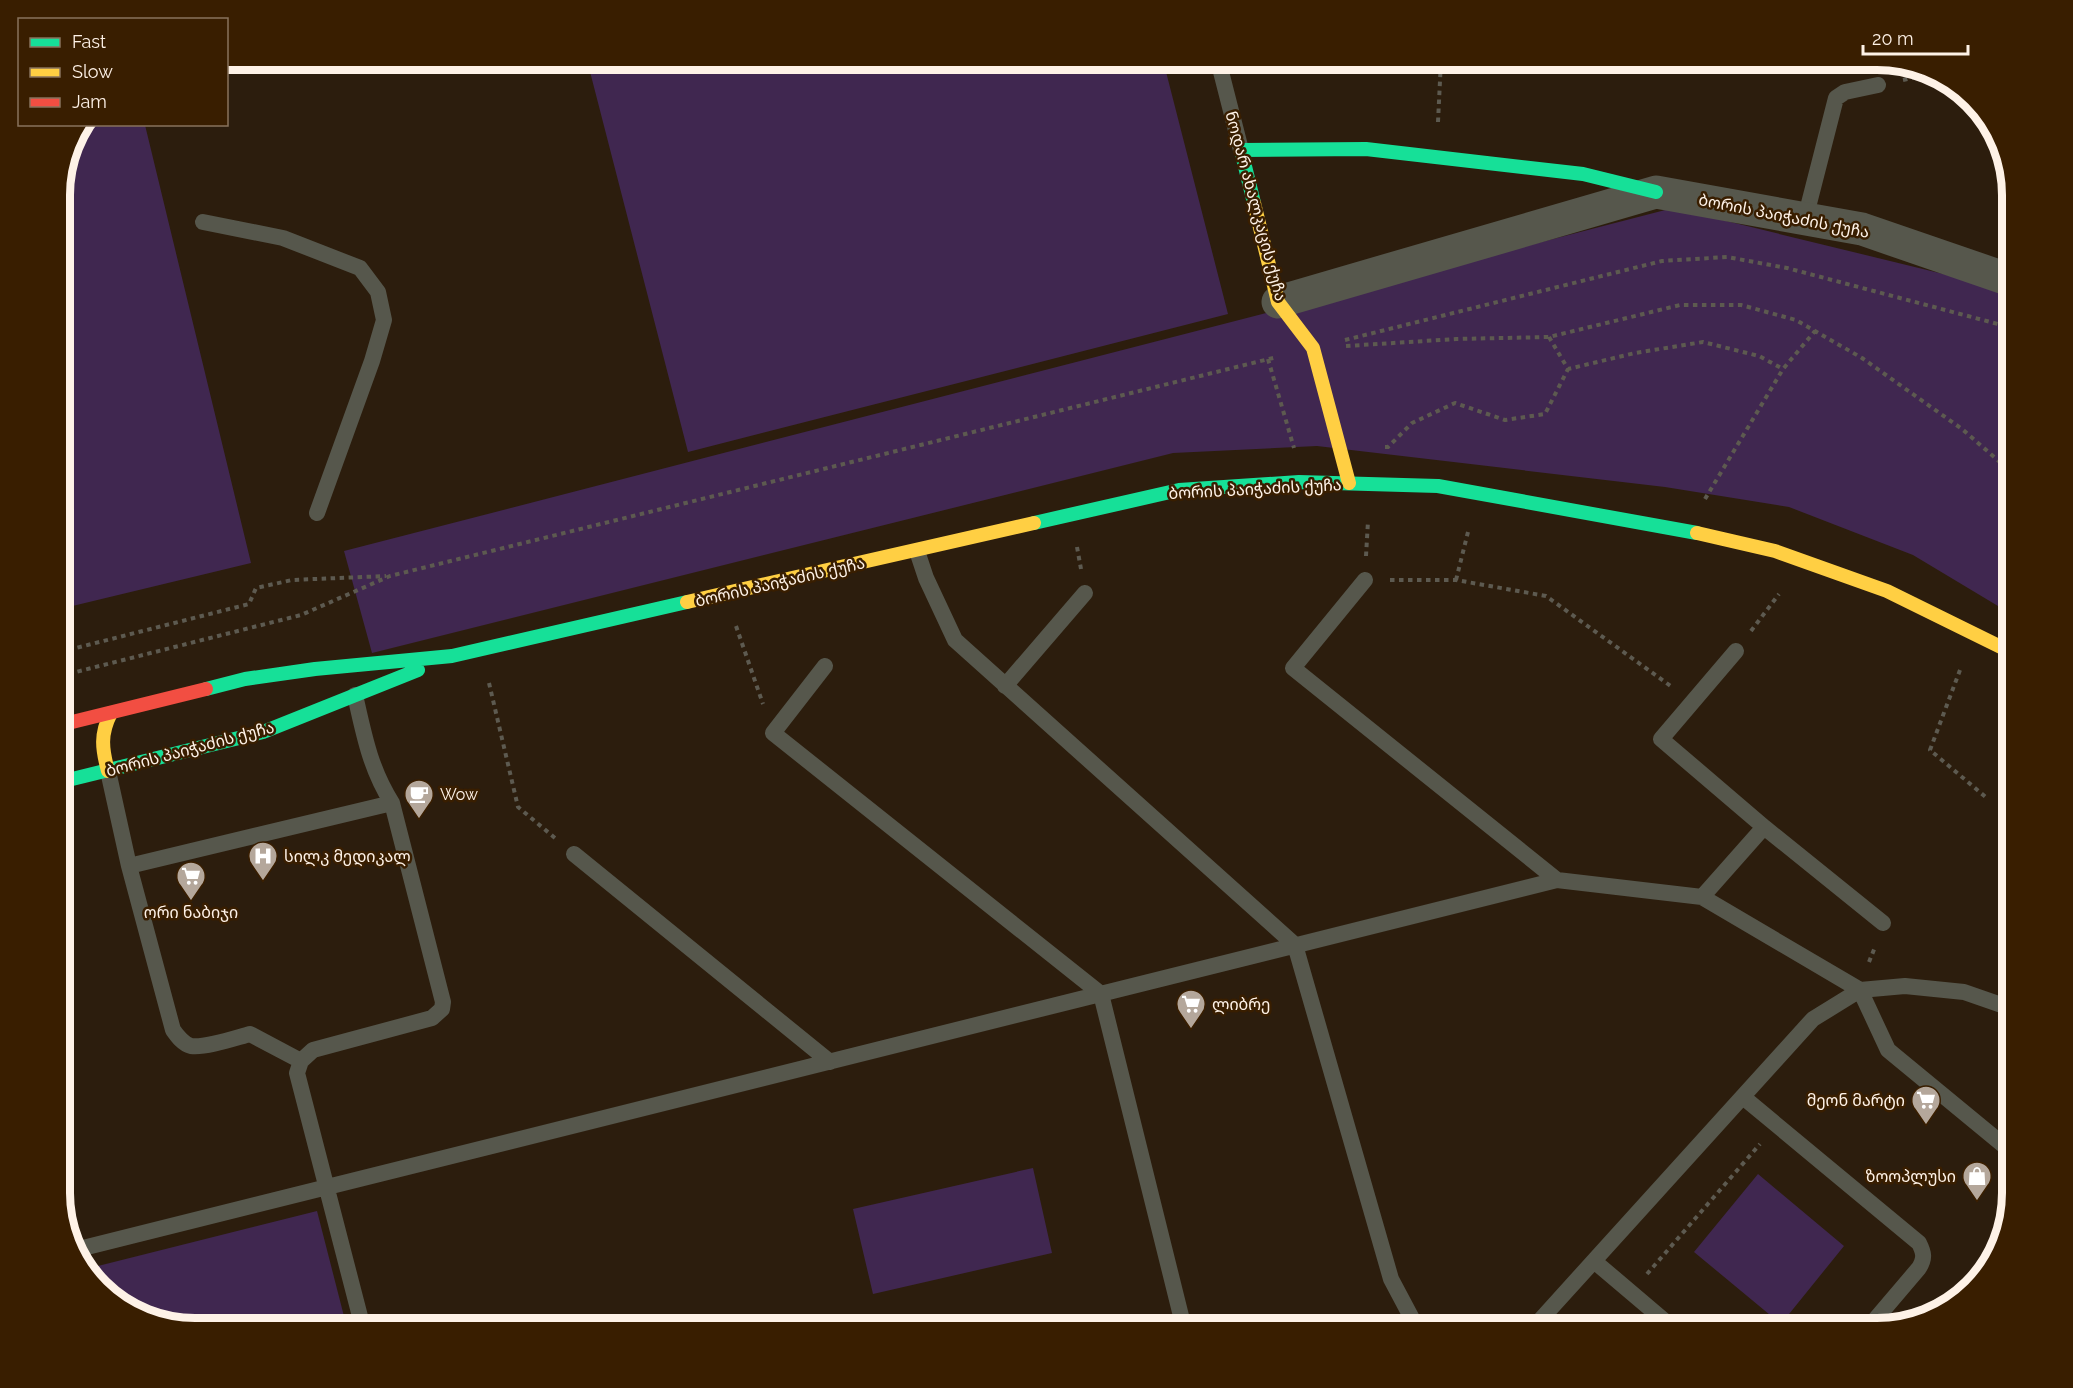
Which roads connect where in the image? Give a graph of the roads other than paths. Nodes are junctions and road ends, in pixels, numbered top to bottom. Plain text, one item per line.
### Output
1 (1221, 70) edge
2 (1878, 85) dead end
3 (1241, 150) junction
4 (1656, 192) junction
5 (1805, 219) junction
6 (203, 222) dead end
7 (2002, 277) edge
8 (1278, 302) junction
9 (1349, 483) junction
10 (317, 513) dead end
11 (917, 551) junction
12 (1365, 580) road end
13 (1085, 593) dead end
14 (2002, 648) edge
15 (1736, 651) road end
16 (452, 656) junction
17 (825, 666) dead end
18 (1005, 686) junction
19 (355, 695) junction
20 (316, 699) dead end
21 (111, 713) junction
22 (300, 718) junction
23 (71, 722) edge
24 (108, 771) junction
25 (71, 779) edge
26 (392, 803) junction
27 (1764, 827) junction
28 (573, 854) road end
29 (129, 866) junction
30 (1557, 880) junction
31 (1702, 897) junction
32 (1883, 923) road end
33 (1294, 945) junction
34 (1860, 990) junction
35 (1101, 994) junction
36 (2002, 1005) edge
37 (301, 1061) junction
38 (830, 1062) junction
39 (1743, 1097) junction
40 (2002, 1144) edge
41 (327, 1187) junction
42 (83, 1248) edge
43 (1593, 1261) junction
44 (360, 1318) edge
45 (1182, 1318) edge
46 (1412, 1318) edge
47 (1542, 1318) edge
48 (1661, 1318) edge
49 (1877, 1318) edge

1 - 3 lane, ნოდარ ახალკაცის ქუჩა
2 - 5 lane
3 - 4 street, ბორის პაიჭაძის ქუჩა
3 - 8 street, ნოდარ ახალკაცის ქუჩა
4 - 5 street, ბორის პაიჭაძის ქუჩა
4 - 8 street, ბორის პაიჭაძის ქუჩა
5 - 7 street, ბორის პაიჭაძის ქუჩა
6 - 10 lane
8 - 9 street, ნოდარ ახალკაცის ქუჩა
9 - 11 street, ბორის პაიჭაძის ქუჩა
9 - 14 street, ბორის პაიჭაძის ქუჩა
11 - 16 street, ბორის პაიჭაძის ქუჩა
11 - 18 lane
12 - 30 lane
13 - 18 lane
15 - 27 lane
16 - 19 street, ბორის პაიჭაძის ქუჩა
16 - 21 street, ბორის პაიჭაძის ქუჩა
17 - 35 lane
18 - 33 lane
19 - 22 street, ბორის პაიჭაძის ქუჩა
19 - 26 lane
20 - 22 street
21 - 23 street, ბორის პაიჭაძის ქუჩა
21 - 24 street
22 - 24 street, ბორის პაიჭაძის ქუჩა
24 - 25 street, ბორის პაიჭაძის ქუჩა
24 - 29 lane
26 - 29 lane
26 - 37 lane
27 - 31 lane
27 - 32 lane
28 - 38 lane
29 - 37 lane
30 - 31 lane
30 - 33 lane
31 - 34 lane
33 - 35 lane
33 - 46 lane
34 - 36 lane
34 - 39 lane
34 - 40 lane
35 - 38 lane
35 - 45 lane
37 - 41 lane
38 - 41 lane
39 - 43 lane
39 - 49 lane
41 - 42 lane
41 - 44 lane
43 - 47 lane
43 - 48 lane

